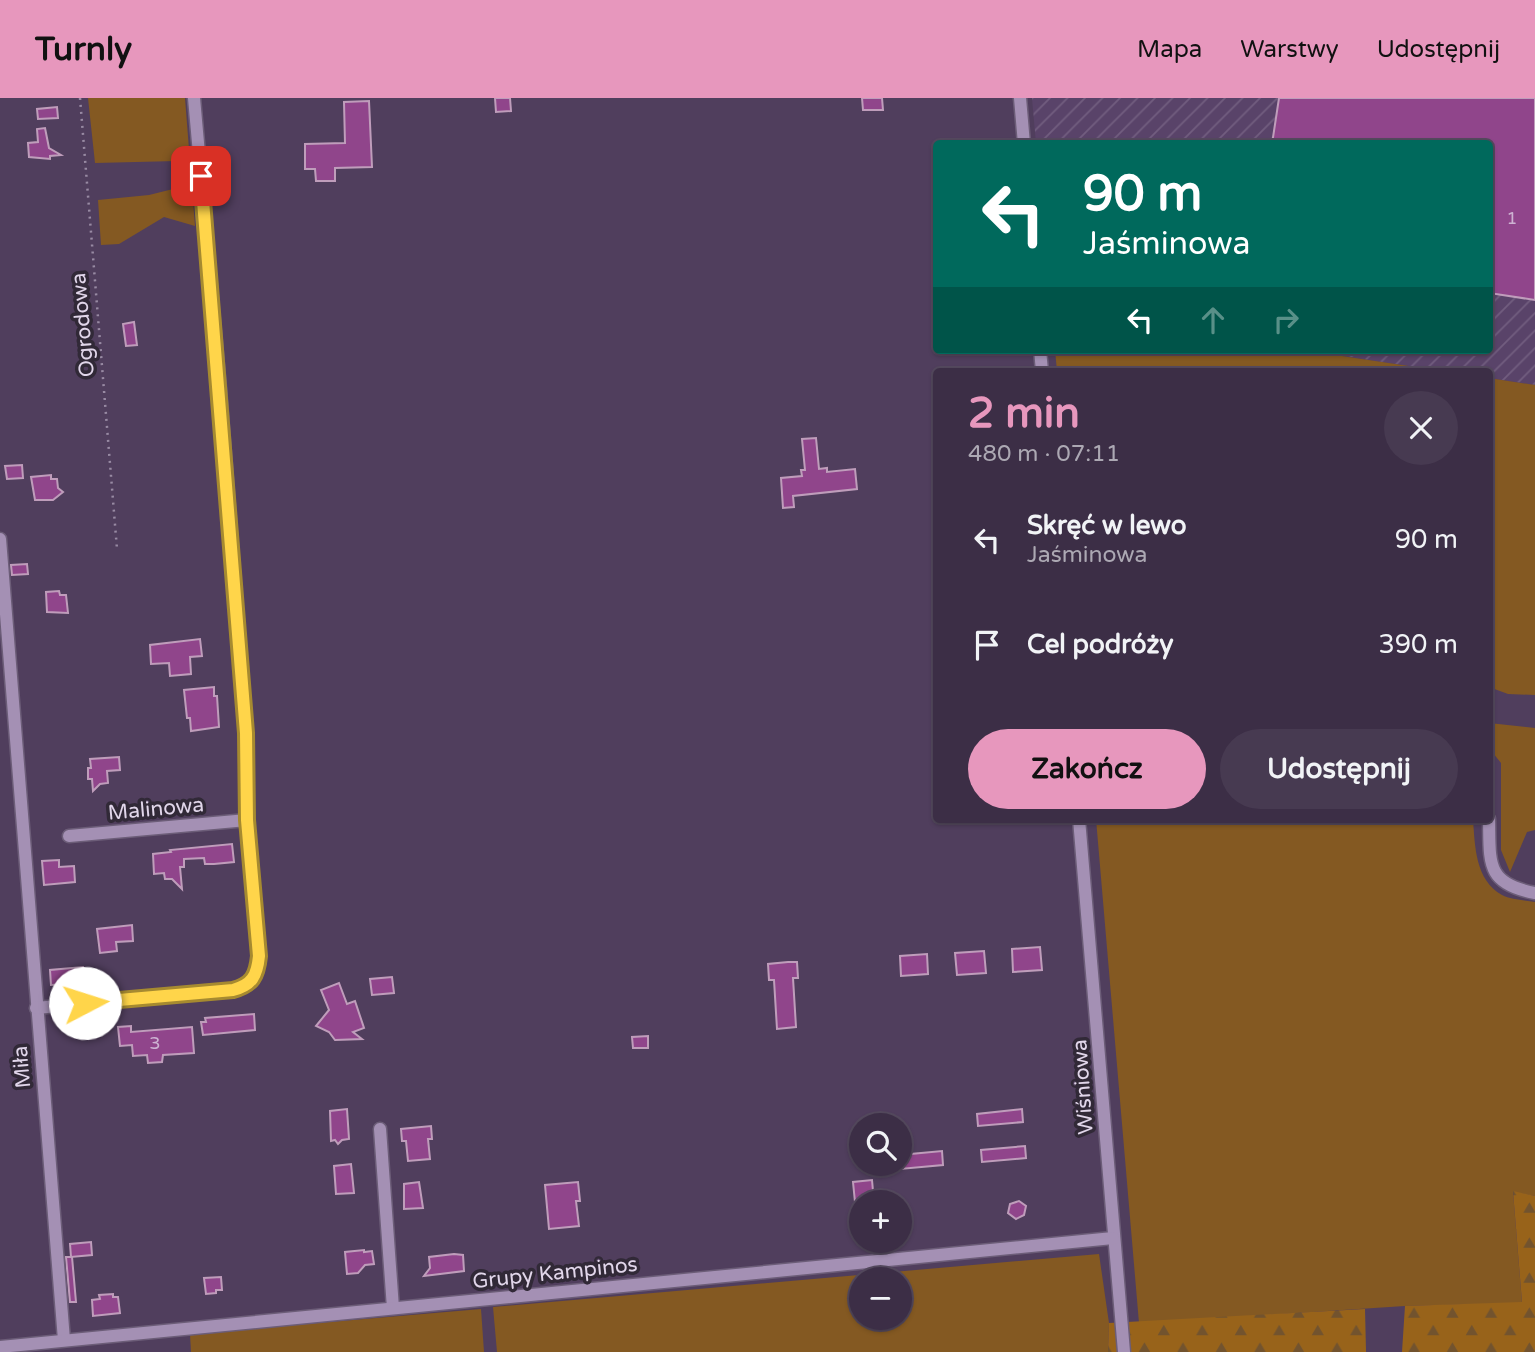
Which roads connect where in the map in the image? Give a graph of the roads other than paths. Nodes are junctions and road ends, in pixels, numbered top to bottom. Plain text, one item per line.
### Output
1 (194, 98) edge
2 (1020, 98) edge
3 (1024, 140) edge
4 (0, 539) edge
5 (247, 820) junction
6 (1079, 823) edge
7 (1489, 823) edge
8 (69, 836) dead end
9 (1535, 893) edge
10 (36, 1008) junction
11 (380, 1129) dead end
12 (1113, 1238) junction
13 (393, 1308) junction
14 (64, 1340) junction
15 (0, 1347) edge
16 (1124, 1352) edge

1 - 5 street
2 - 3 street
4 - 10 street, Miła
5 - 8 street, Malinowa
5 - 10 street
6 - 12 street, Wiśniowa
7 - 9 street
10 - 14 street, Miła
11 - 13 street
12 - 13 street, Grupy Kampinos
12 - 16 street, Wiśniowa
13 - 14 street, Grupy Kampinos
14 - 15 street, Grupy Kampinos

